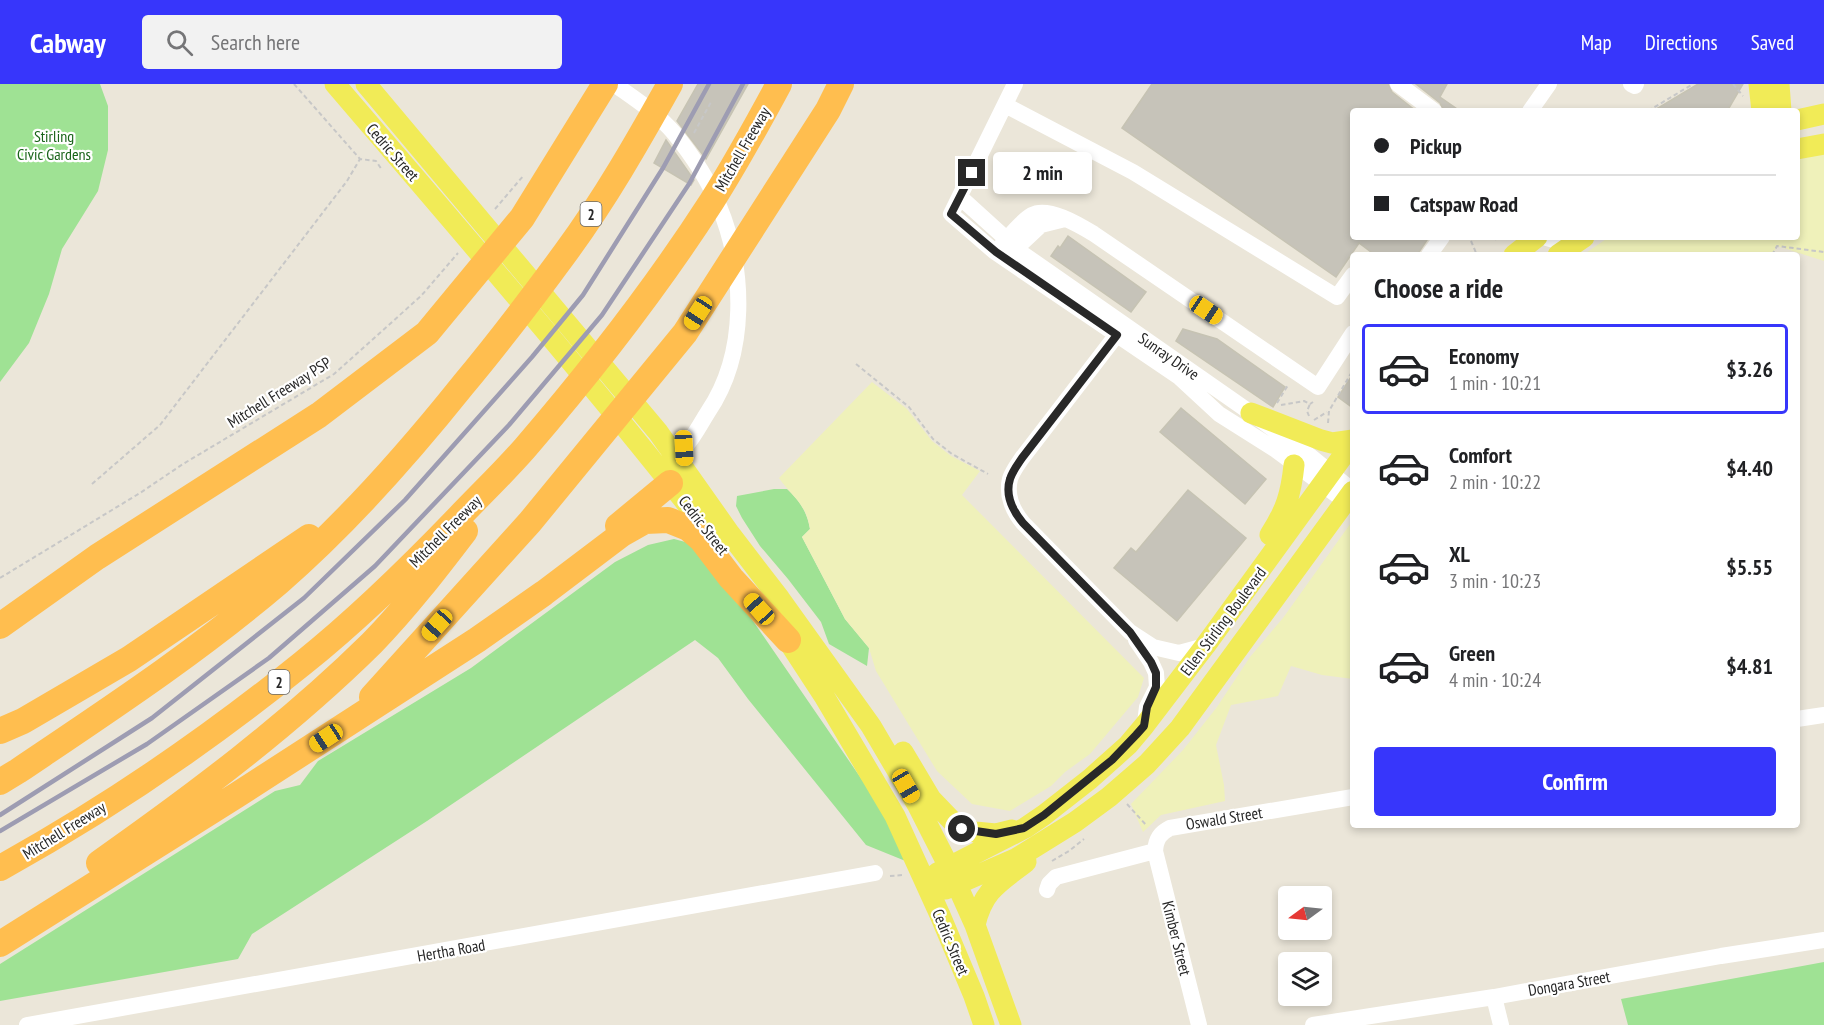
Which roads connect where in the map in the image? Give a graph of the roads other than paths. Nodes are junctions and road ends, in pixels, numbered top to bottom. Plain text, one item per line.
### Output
1 (335, 84) edge
2 (366, 84) edge
3 (605, 84) edge
4 (614, 84) edge
5 (670, 84) edge
6 (779, 84) edge
7 (841, 84) edge
8 (1015, 84) edge
9 (1398, 84) edge
10 (1549, 84) edge
11 (1631, 84) edge
12 (1636, 84) edge
13 (1760, 84) edge
14 (1779, 84) edge
15 (1005, 105) junction
16 (1430, 108) edge
17 (1532, 108) edge
18 (1762, 108) edge
19 (1781, 108) edge
20 (1824, 114) edge
21 (1800, 119) edge
22 (1824, 144) edge
23 (1800, 148) edge
24 (960, 197) junction
25 (1529, 240) edge
26 (1580, 240) edge
27 (1506, 248) edge
28 (1006, 249) junction
29 (1562, 252) edge
30 (1350, 279) edge
31 (1121, 330) junction
32 (1350, 338) edge
33 (1251, 413) junction
34 (1350, 441) edge
35 (1350, 445) edge
36 (523, 450) junction
37 (678, 464) junction
38 (1294, 465) junction
39 (1327, 479) junction
40 (1350, 494) edge
41 (362, 502) junction
42 (590, 558) junction
43 (1264, 565) junction
44 (0, 626) edge
45 (1130, 632) junction
46 (788, 640) junction
47 (1205, 646) junction
48 (1824, 715) edge
49 (1800, 719) edge
50 (871, 726) junction
51 (1144, 726) junction
52 (0, 731) edge
53 (307, 750) junction
54 (0, 782) edge
55 (1350, 798) edge
56 (1075, 822) junction
57 (1024, 828) junction
58 (1155, 851) junction
59 (0, 868) edge
60 (875, 873) road end
61 (953, 875) junction
62 (921, 883) junction
63 (1047, 890) dead end
64 (975, 925) junction
65 (0, 933) edge
66 (1824, 940) edge
67 (0, 944) edge
68 (1494, 997) junction
69 (27, 1025) edge
70 (984, 1025) edge
71 (1011, 1025) edge
72 (1199, 1025) edge
73 (1313, 1025) edge
74 (1501, 1025) edge

1 - 37 main road, Cedric Street
2 - 37 main road, Cedric Street
3 - 44 highway
4 - 37 street
5 - 41 highway, 2
6 - 36 highway, Mitchell Freeway / 2
7 - 53 highway
8 - 15 street
9 - 16 street
10 - 17 street
11 - 12 street
13 - 18 main road
14 - 19 main road
15 - 24 street
15 - 30 street
20 - 21 main road
22 - 23 main road
24 - 28 street, Sunray Drive
24 - 28 street, Sunray Drive
25 - 27 main road
26 - 29 main road
28 - 31 street, Sunray Drive
28 - 32 street
31 - 33 street, Sunray Drive
31 - 38 street, Sunray Drive
31 - 45 street
33 - 34 main road
33 - 39 street, Sunray Drive
35 - 39 main road, Ellen Stirling Boulevard
36 - 59 highway, Mitchell Freeway / 2
36 - 65 highway
37 - 42 highway
37 - 46 main road, Cedric Street
37 - 50 main road, Cedric Street
38 - 39 street, Sunray Drive
38 - 43 main road
39 - 40 street, Sunray Drive
39 - 43 main road, Ellen Stirling Boulevard
40 - 56 main road, Ellen Stirling Boulevard
41 - 52 highway
41 - 54 highway, 2
42 - 46 highway
42 - 53 highway
43 - 47 main road, Ellen Stirling Boulevard
45 - 47 street
45 - 51 street
46 - 62 main road, Cedric Street
47 - 51 main road, Ellen Stirling Boulevard
48 - 49 street
50 - 57 main road
50 - 61 main road, Cedric Street
51 - 57 main road, Ellen Stirling Boulevard
53 - 67 highway
55 - 58 street, Oswald Street
56 - 61 main road, Ellen Stirling Boulevard
56 - 64 main road
57 - 61 main road, Ellen Stirling Boulevard
58 - 63 street
58 - 72 street, Kimber Street
60 - 69 street, Hertha Road
61 - 62 main road, Ellen Stirling Boulevard
61 - 64 main road, Cedric Street
62 - 70 main road, Cedric Street
64 - 71 main road, Cedric Street
66 - 68 street, Dongara Street
68 - 73 street, Dongara Street
68 - 74 street

